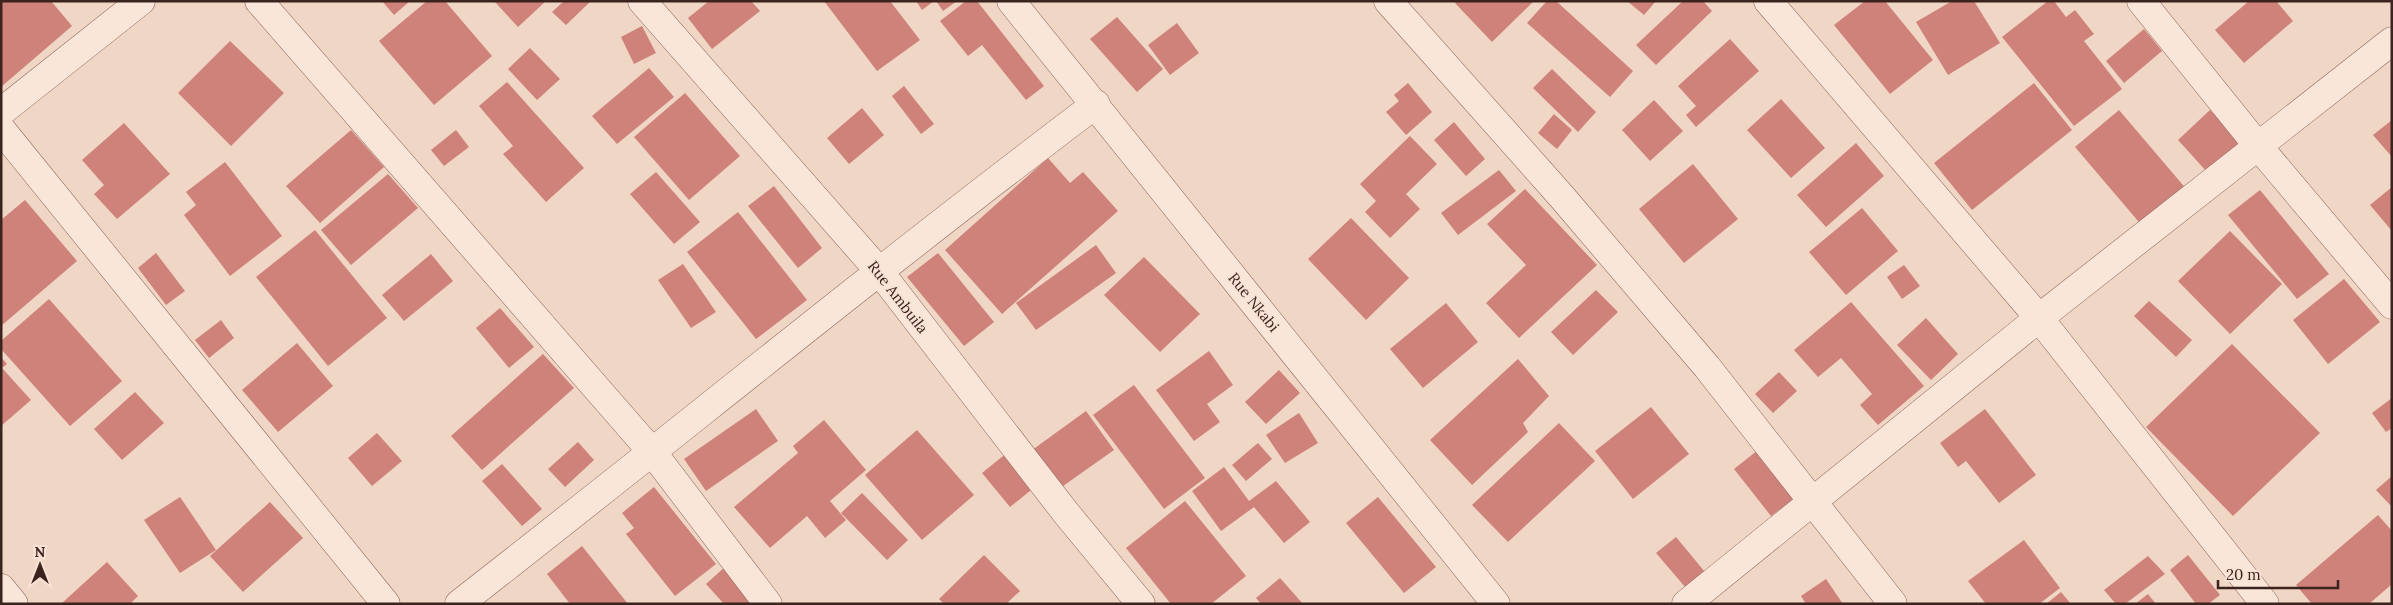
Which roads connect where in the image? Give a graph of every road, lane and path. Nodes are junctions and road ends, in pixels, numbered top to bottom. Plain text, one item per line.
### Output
1 (140, 1) edge
2 (259, 1) edge
3 (642, 1) edge
4 (1011, 1) edge
5 (1388, 1) edge
6 (1768, 1) edge
7 (2141, 1) edge
8 (2392, 41) edge
9 (1096, 104) junction
10 (1, 112) edge
11 (1, 129) edge
12 (2258, 146) junction
13 (879, 271) junction
14 (2392, 305) edge
15 (2039, 318) junction
16 (653, 453) junction
17 (1812, 502) junction
18 (1, 588) edge
19 (14, 604) edge
20 (386, 604) edge
21 (459, 604) edge
22 (768, 604) edge
23 (1141, 604) edge
24 (1496, 604) edge
25 (1686, 604) edge
26 (1893, 604) edge
27 (2265, 604) edge

1 - 10 street
2 - 16 street
3 - 13 street, Rue Ambuila
4 - 9 street, Rue Nkabi
5 - 17 street
6 - 15 street
7 - 12 street
8 - 12 street
9 - 13 street
9 - 24 street, Rue Nkabi
11 - 20 street
12 - 14 street
12 - 15 street
13 - 16 street
13 - 23 street, Rue Ambuila
15 - 17 street
15 - 27 street
16 - 21 street
16 - 22 street
17 - 25 street
17 - 26 street
18 - 19 street

